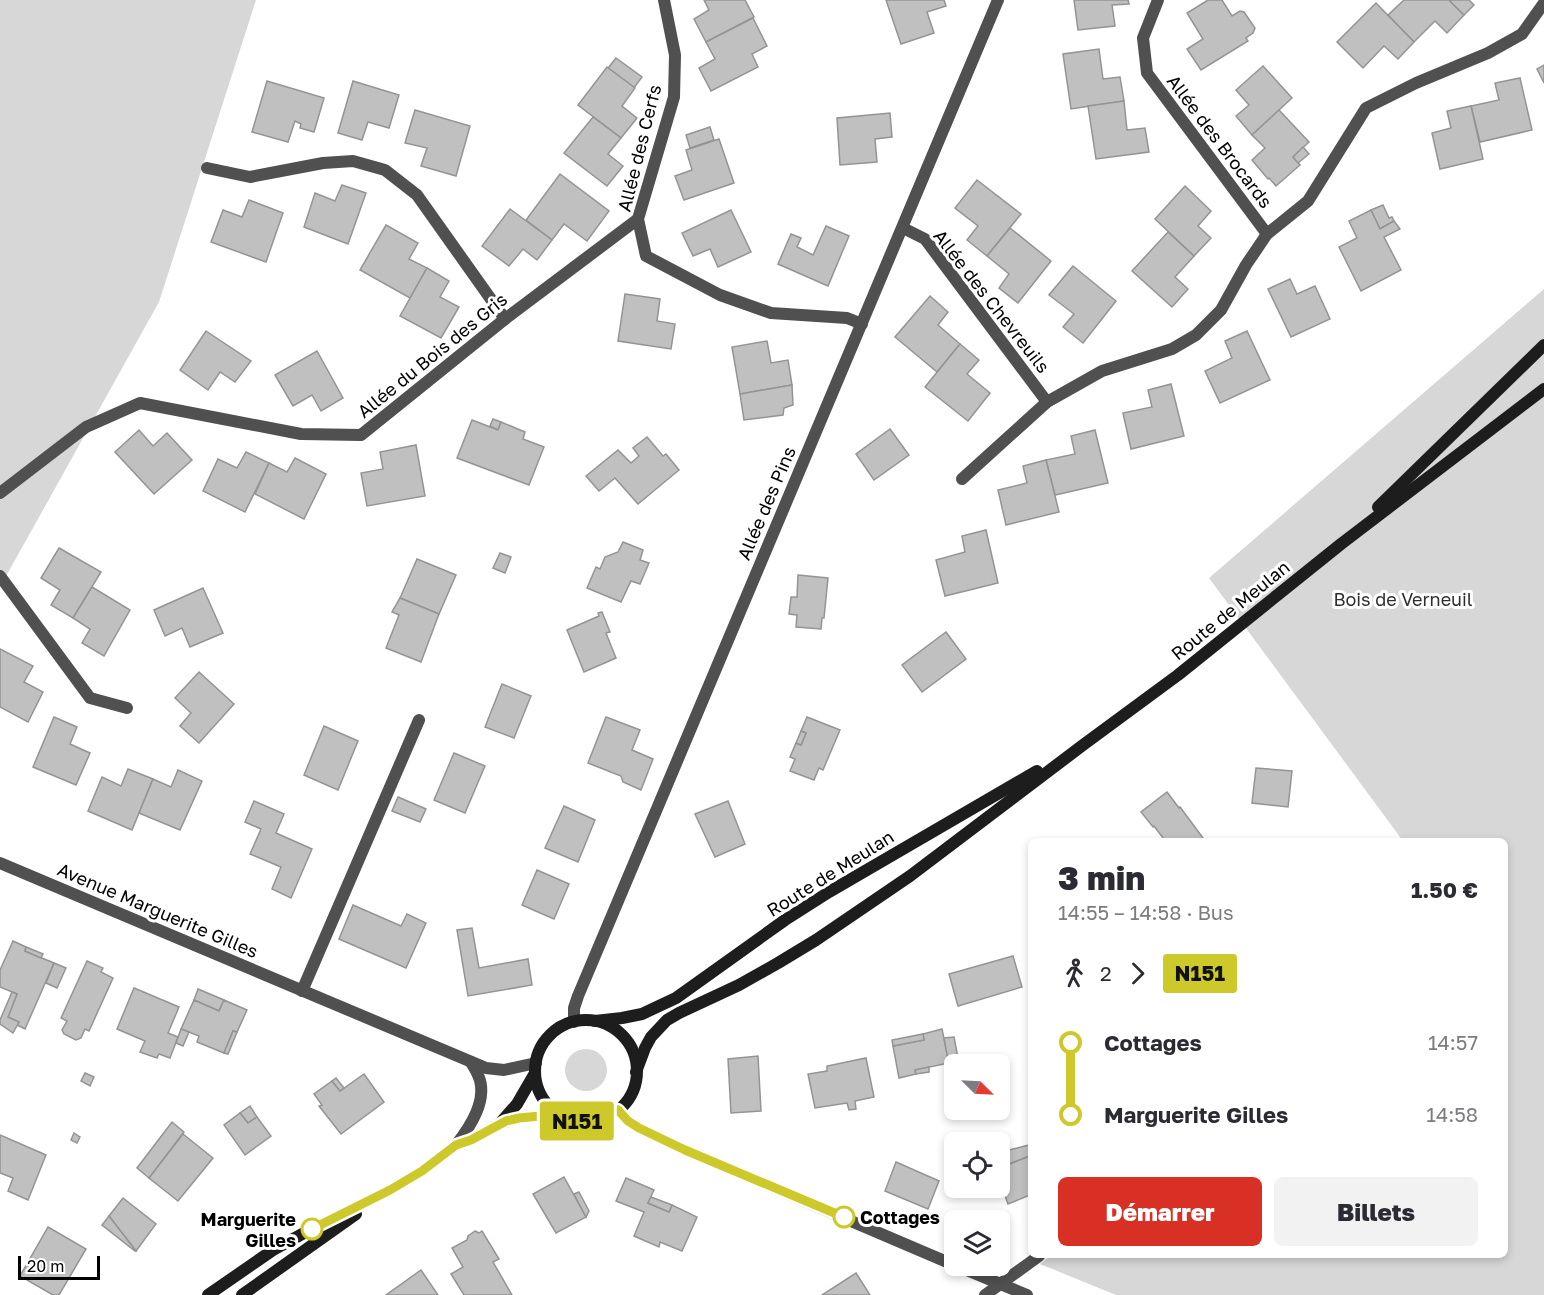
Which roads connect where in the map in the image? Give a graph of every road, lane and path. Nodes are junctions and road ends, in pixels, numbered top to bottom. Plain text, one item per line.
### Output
1 (664, 0) edge
2 (998, 0) edge
3 (1158, 0) edge
4 (1544, 3) edge
5 (207, 168) dead end
6 (638, 219) junction
7 (903, 228) junction
8 (1267, 234) junction
9 (505, 319) junction
10 (862, 324) junction
11 (1544, 345) edge
12 (1544, 389) edge
13 (1047, 402) junction
14 (962, 479) dead end
15 (0, 493) edge
16 (1341, 544) junction
17 (0, 576) edge
18 (127, 708) dead end
19 (419, 720) dead end
20 (1083, 745) junction
21 (0, 862) edge
22 (302, 991) junction
23 (595, 1021) junction
24 (574, 1022) junction
25 (471, 1062) junction
26 (535, 1068) junction
27 (636, 1072) junction
28 (618, 1110) junction
29 (579, 1121) junction
30 (499, 1124) junction
31 (456, 1145) junction
32 (390, 1190) junction
33 (1035, 1258) edge
34 (944, 1260) edge
35 (981, 1276) edge
36 (1000, 1284) junction
37 (208, 1295) edge
38 (242, 1295) edge
39 (985, 1295) edge
40 (1027, 1295) edge

1 - 6 street, Allée des Cerfs
2 - 7 street, Allée des Pins
3 - 8 street, Allée des Brocards
4 - 8 street, Allée des Chevreuils
5 - 9 street
6 - 9 street, Allée du Bois des Gris
6 - 10 street, Allée des Cerfs
7 - 10 street, Allée des Pins
7 - 13 street, Allée des Chevreuils
8 - 13 street, Allée des Chevreuils
9 - 15 street, Allée du Bois des Gris
10 - 24 street, Allée des Pins
11 - 16 main road, Route de Meulan
12 - 16 main road, Route de Meulan
13 - 14 street, Allée des Chevreuils
16 - 20 main road, Route de Meulan
17 - 18 street
19 - 22 street
20 - 23 main road, Route de Meulan
20 - 27 main road, Route de Meulan
21 - 22 street, Avenue Marguerite Gilles
22 - 25 street, Avenue Marguerite Gilles
23 - 24 main road
23 - 27 main road
24 - 26 main road
25 - 26 street, Avenue Marguerite Gilles
25 - 31 street
26 - 29 main road
26 - 30 main road
27 - 28 main road
28 - 29 main road
28 - 34 street
29 - 30 main road
30 - 31 main road
31 - 32 main road
32 - 37 main road
32 - 38 main road
33 - 36 street
35 - 36 street
36 - 39 street
36 - 40 street

